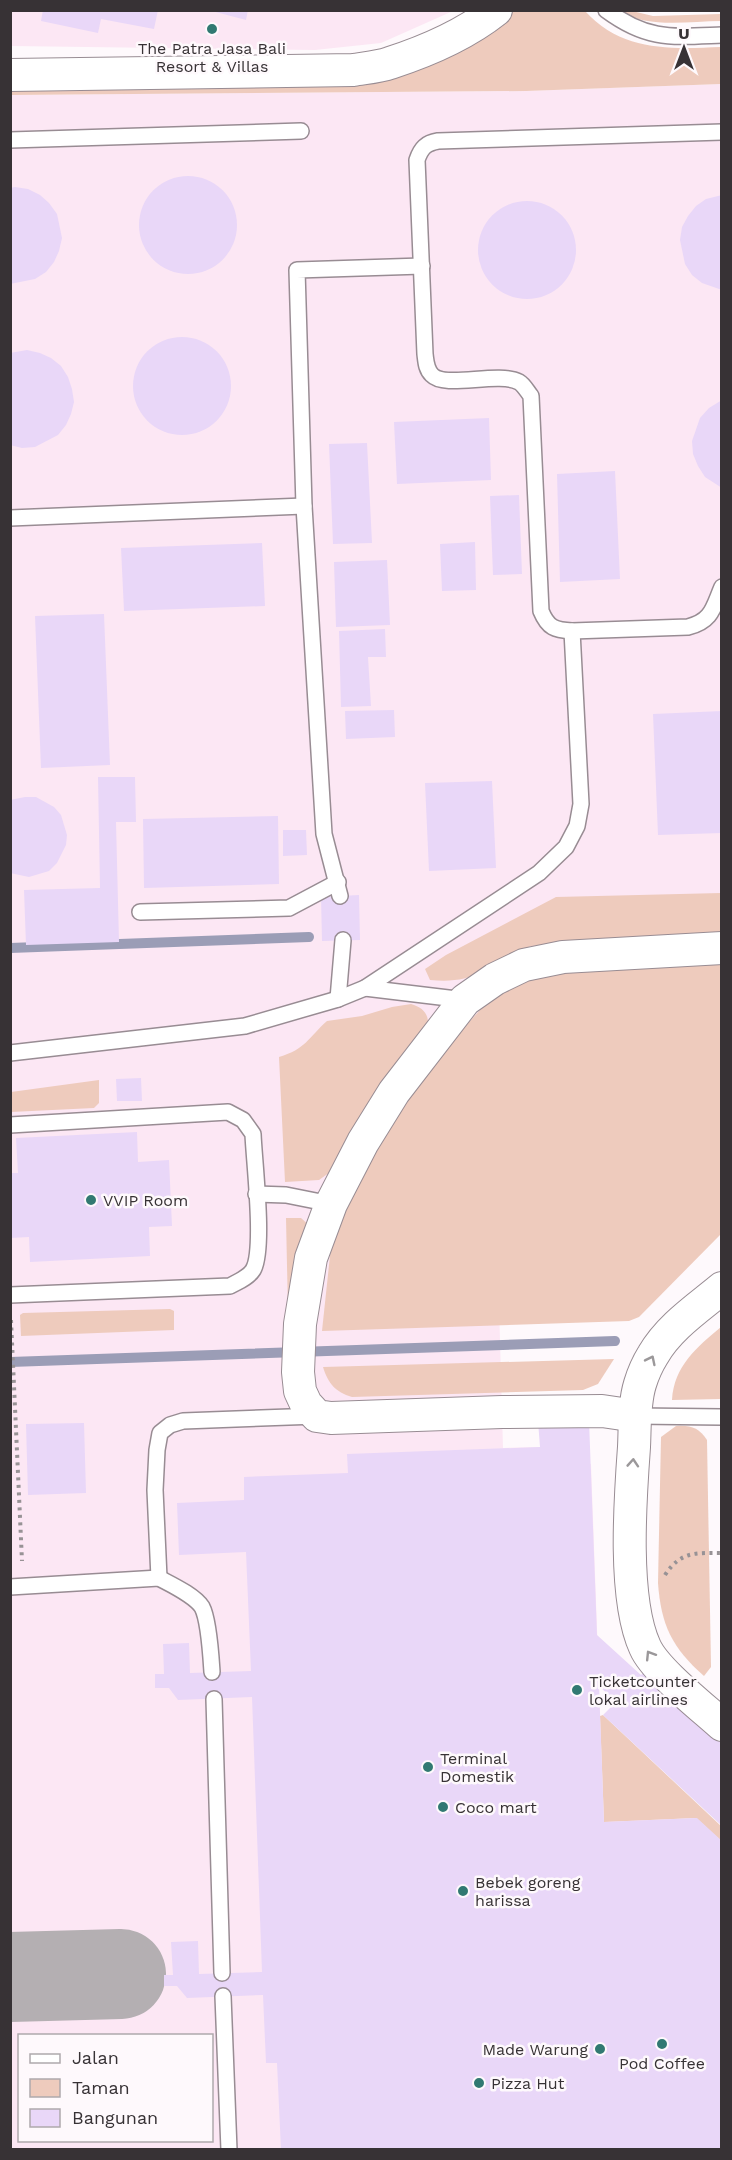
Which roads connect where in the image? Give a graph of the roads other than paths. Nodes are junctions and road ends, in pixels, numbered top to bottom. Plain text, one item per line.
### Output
1 (496, 10) edge
2 (606, 10) edge
3 (722, 35) edge
4 (10, 75) edge
5 (301, 131) dead end
6 (722, 132) edge
7 (10, 140) edge
8 (422, 266) junction
9 (304, 506) junction
10 (10, 518) edge
11 (722, 587) edge
12 (572, 631) junction
13 (140, 912) dead end
14 (343, 940) dead end
15 (722, 948) edge
16 (365, 988) junction
17 (338, 999) junction
18 (465, 1000) junction
19 (10, 1053) edge
20 (10, 1125) edge
21 (256, 1194) junction
22 (331, 1204) junction
23 (722, 1288) edge
24 (10, 1295) edge
25 (317, 1416) junction
26 (636, 1416) junction
27 (722, 1417) edge
28 (159, 1578) junction
29 (16, 1586) edge
30 (212, 1672) dead end
31 (214, 1699) dead end
32 (722, 1725) edge
33 (222, 1973) dead end
34 (223, 1996) dead end
35 (229, 2150) edge

1 - 4 street
2 - 3 lane
5 - 7 lane
6 - 8 lane
8 - 9 lane
8 - 12 lane
9 - 10 lane
9 - 13 lane
11 - 12 lane
12 - 16 lane
14 - 17 lane
15 - 18 street
16 - 17 lane
16 - 18 lane
17 - 19 lane
18 - 22 street
20 - 21 lane
21 - 22 lane
21 - 24 lane
22 - 25 street
26 -> 23 street
25 - 26 street
25 - 28 lane
26 - 27 lane
32 -> 26 street
28 - 29 lane
28 - 30 lane
31 - 33 lane
34 - 35 lane

